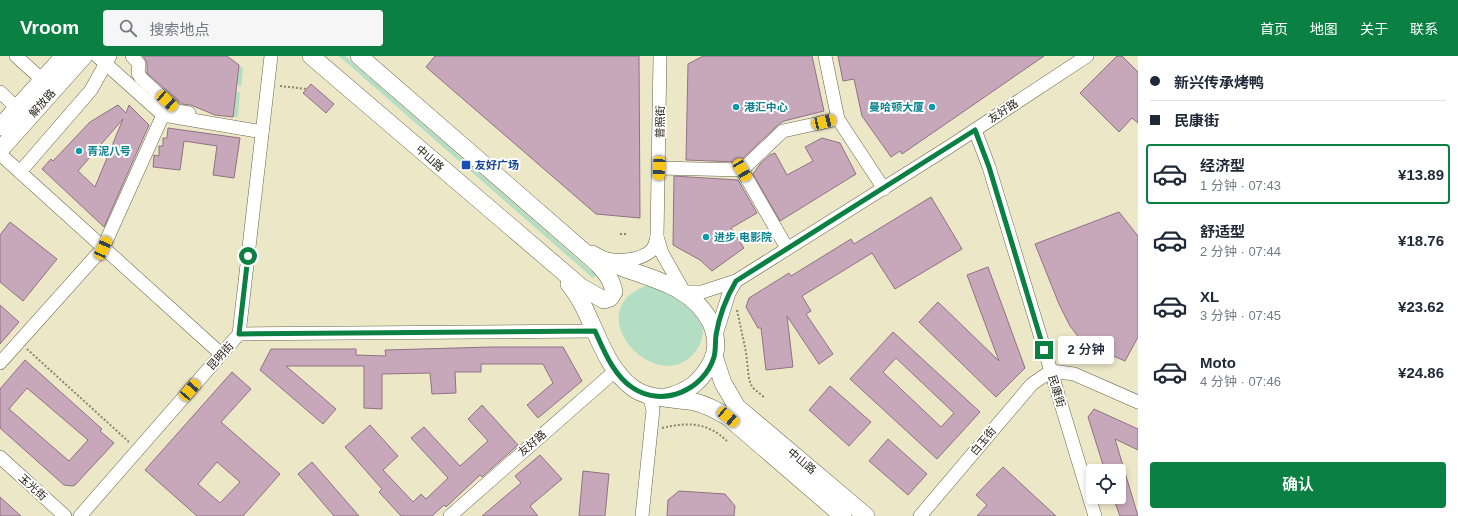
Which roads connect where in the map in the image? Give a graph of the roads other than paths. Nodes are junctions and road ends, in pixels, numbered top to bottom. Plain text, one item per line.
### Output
1 (16, 56) edge
2 (311, 56) edge
3 (359, 56) edge
4 (660, 56) edge
5 (825, 56) edge
6 (1087, 56) edge
7 (73, 58) edge
8 (104, 58) edge
9 (267, 59) edge
10 (136, 60) edge
11 (148, 78) dead end
12 (48, 85) junction
13 (0, 92) edge
14 (17, 108) junction
15 (163, 115) junction
16 (838, 119) junction
17 (0, 127) edge
18 (263, 127) junction
19 (975, 130) junction
20 (0, 150) edge
21 (0, 154) edge
22 (659, 168) junction
23 (742, 170) junction
24 (20, 172) junction
25 (884, 189) junction
26 (657, 237) junction
27 (573, 243) junction
28 (103, 248) junction
29 (787, 248) junction
30 (596, 256) junction
31 (548, 260) junction
32 (736, 281) junction
33 (684, 292) junction
34 (595, 331) junction
35 (239, 334) junction
36 (716, 335) junction
37 (221, 354) junction
38 (714, 356) junction
39 (0, 363) edge
40 (615, 371) junction
41 (1051, 371) junction
42 (656, 396) junction
43 (1138, 402) edge
44 (733, 412) junction
45 (0, 457) edge
46 (66, 516) edge
47 (80, 516) edge
48 (450, 516) edge
49 (642, 516) edge
50 (844, 516) edge
51 (866, 516) edge
52 (920, 516) edge
53 (1095, 516) edge

1 - 12 street
2 - 31 main road, 中山路
3 - 27 main road
4 - 22 street, 普照街
5 - 16 street
6 - 19 street, 友好路
7 - 12 main road, 解放路
8 - 15 street
8 - 24 street
9 - 18 street, 昆明街
10 - 11 street
10 - 18 street
12 - 14 main road, 解放路
12 - 20 main road, 解放路
13 - 14 street
14 - 17 main road, 解放路
15 - 18 street
15 - 28 street
16 - 23 street
16 - 25 street
18 - 35 street, 昆明街
19 - 25 street, 友好路
19 - 41 street, 民康街
21 - 24 street
22 - 23 street
22 - 26 street, 普照街
23 - 29 street
24 - 28 street
25 - 29 street, 友好路
26 - 30 street
26 - 33 street
27 - 30 main road
27 - 31 main road
28 - 37 street
28 - 39 street
29 - 32 street, 友好路
30 - 33 main road
31 - 34 main road
32 - 33 street
32 - 36 street
33 - 36 main road
34 - 35 street
34 - 40 main road
35 - 37 street, 昆明街
36 - 38 main road
37 - 47 street, 昆明街
38 - 42 main road
38 - 44 main road
40 - 42 main road
40 - 48 street, 友好路
41 - 43 street
41 - 52 street, 白玉街
41 - 53 street, 民康街
42 - 44 main road
42 - 49 street
44 - 50 main road, 中山路
44 - 51 main road, 中山路
45 - 46 street, 玉光街

